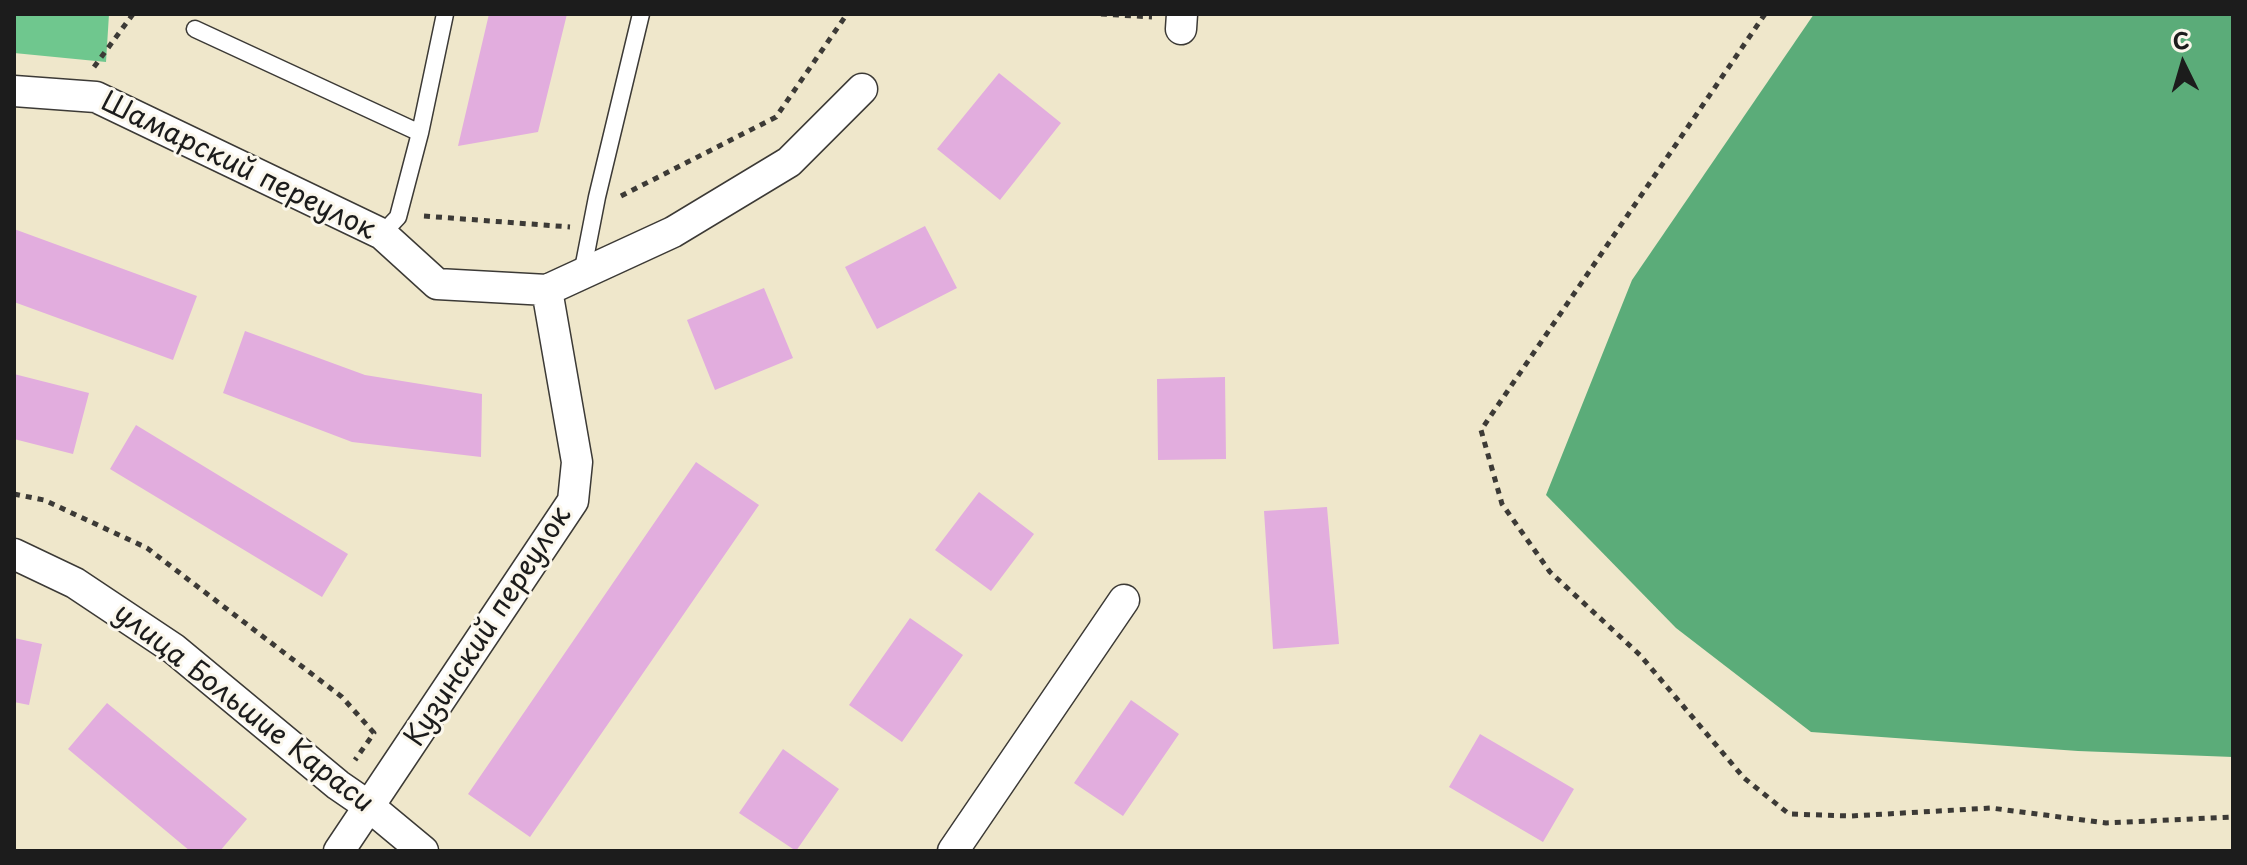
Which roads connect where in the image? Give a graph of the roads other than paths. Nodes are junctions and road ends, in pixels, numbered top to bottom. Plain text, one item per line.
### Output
1 (445, 14) edge
2 (641, 14) edge
3 (195, 29) dead end
4 (862, 89) dead end
5 (14, 91) edge
6 (420, 133) junction
7 (390, 226) junction
8 (582, 274) junction
9 (547, 290) junction
10 (14, 554) edge
11 (1124, 600) dead end
12 (370, 807) junction
13 (339, 851) edge
14 (423, 851) edge
15 (953, 851) edge

1 - 6 lane
2 - 8 lane
3 - 6 lane
4 - 8 street, Шамарский переулок
5 - 7 street, Шамарский переулок
6 - 7 lane
7 - 9 street, Шамарский переулок
8 - 9 street, Шамарский переулок
9 - 12 street, Кузинский переулок
10 - 12 street, улица Большие Караси
11 - 15 street
12 - 13 street, Кузинский переулок
12 - 14 street, улица Большие Караси

